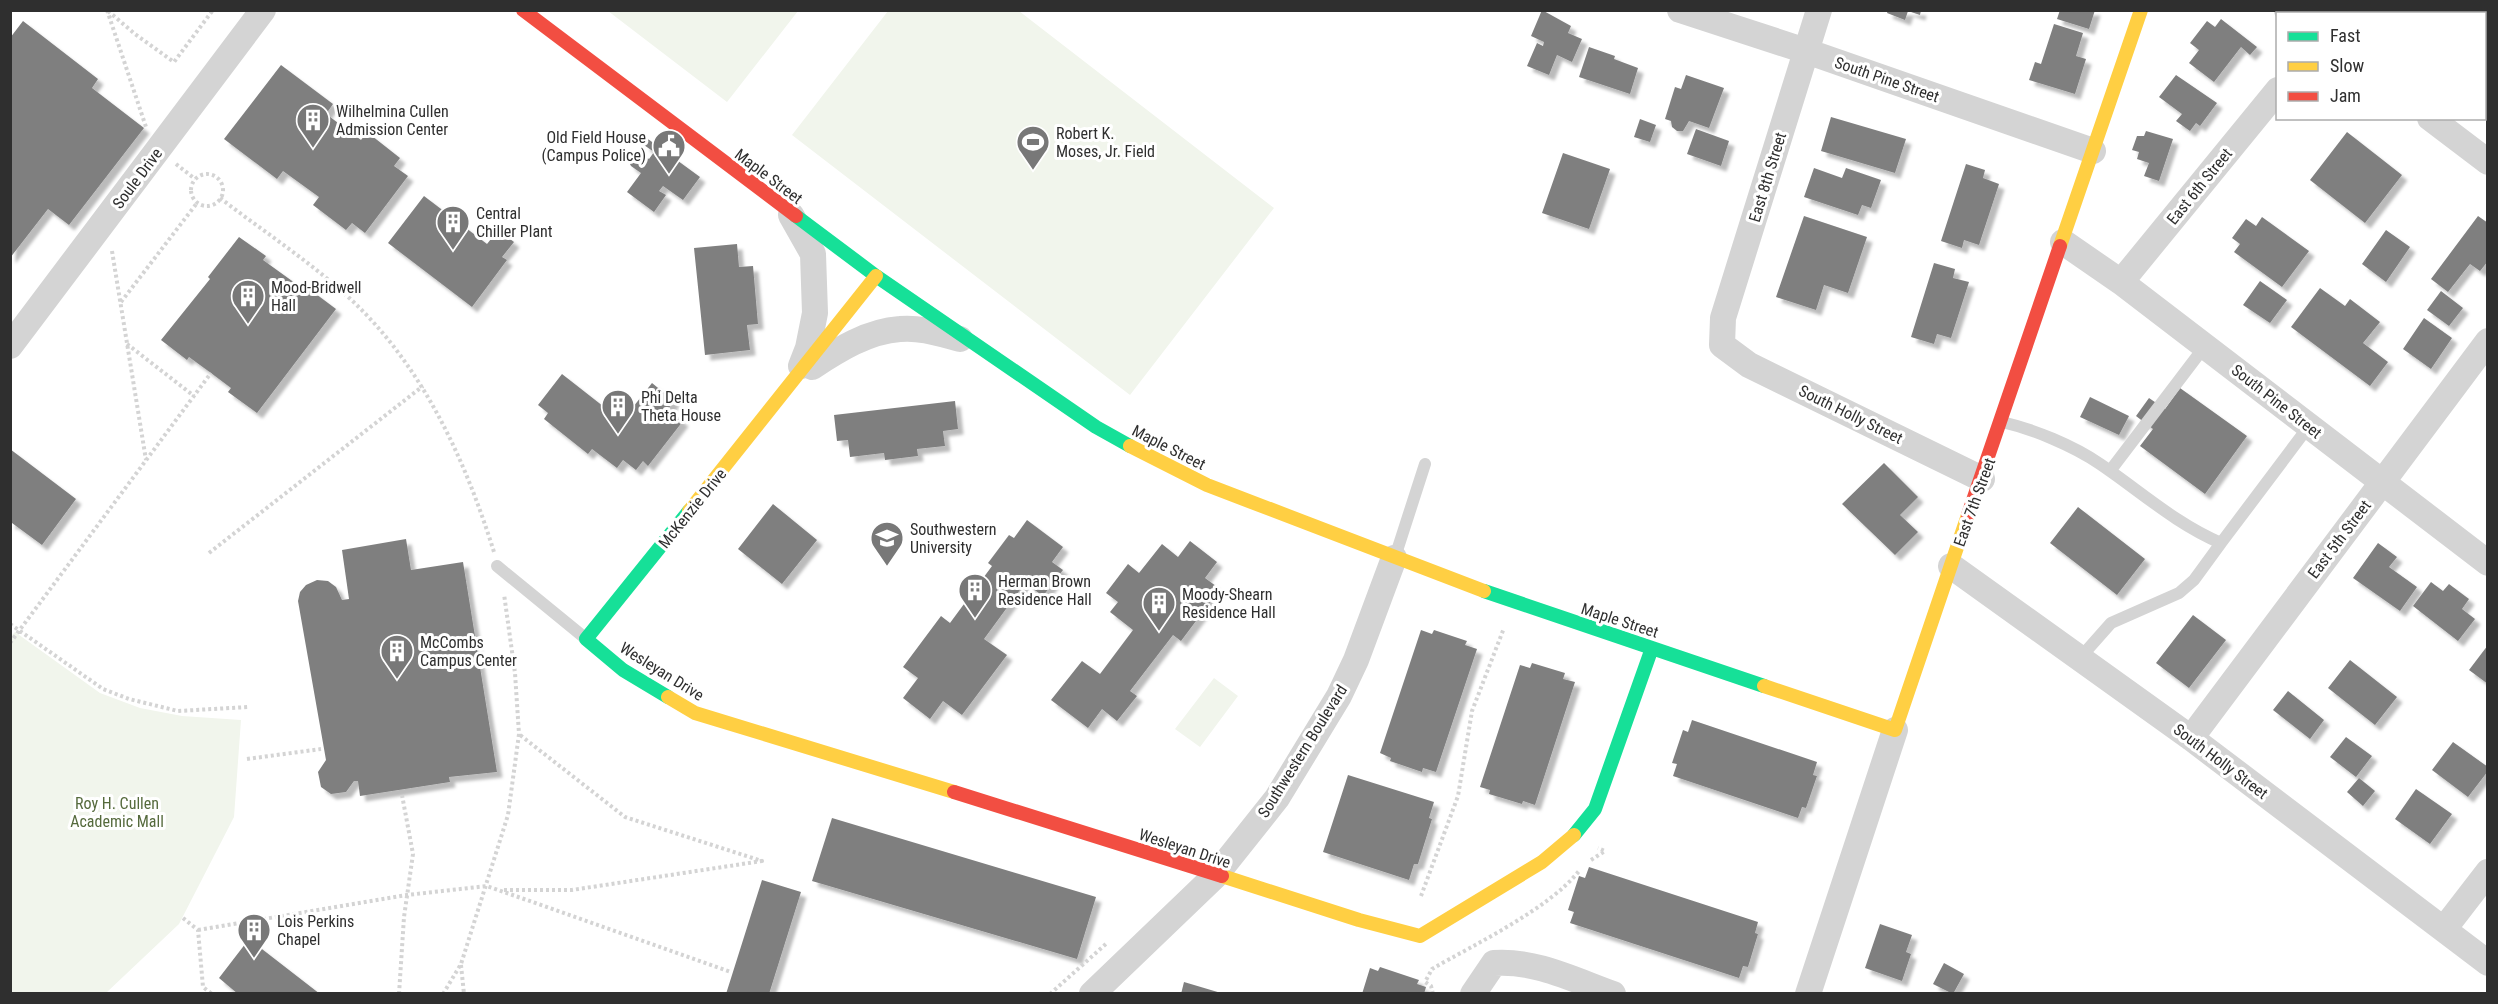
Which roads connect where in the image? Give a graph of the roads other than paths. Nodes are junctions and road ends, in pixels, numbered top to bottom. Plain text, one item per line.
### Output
1 (263, 10) edge
2 (523, 10) edge
3 (1680, 10) edge
4 (1819, 10) edge
5 (2141, 10) edge
6 (1806, 51) junction
7 (2276, 91) edge
8 (2433, 120) edge
9 (2093, 151) junction
10 (2487, 162) edge
11 (790, 212) junction
12 (2063, 242) junction
13 (876, 276) junction
14 (2121, 282) junction
15 (968, 340) junction
16 (2487, 341) edge
17 (1722, 345) joint
18 (10, 346) edge
19 (2205, 346) junction
20 (797, 378) junction
21 (2002, 422) junction
22 (2309, 426) junction
23 (1425, 464) dead end
24 (2110, 471) junction
25 (1982, 479) junction
26 (2382, 482) junction
27 (2221, 543) junction
28 (1395, 558) junction
29 (2487, 563) edge
30 (497, 566) road end
31 (1951, 566) junction
32 (586, 639) junction
33 (1652, 648) junction
34 (2080, 658) junction
35 (1895, 730) junction
36 (2191, 738) junction
37 (2487, 872) edge
38 (1215, 876) junction
39 (2444, 929) junction
40 (2487, 963) edge
41 (1092, 993) edge
42 (1473, 993) edge
43 (1613, 993) edge
44 (1808, 993) edge

1 - 18 street, Soule Drive
2 - 11 street, Maple Street
3 - 6 street, South Pine Street
4 - 6 street, East 8th Street
5 - 9 street, East 7th Street
6 - 9 street, South Pine Street
6 - 17 street, East 8th Street
7 - 14 street, East 6th Street
8 - 10 street
9 - 12 street, East 7th Street
11 - 13 street, Maple Street
11 - 20 street, McKenzie Drive
12 - 14 street, South Pine Street
12 - 21 street, East 7th Street
13 - 15 street, Maple Street
13 - 20 street, McKenzie Drive
14 - 19 street, South Pine Street
15 - 20 street, McKenzie Drive
15 - 28 street, Maple Street
16 - 26 street, East 5th Street
17 - 25 street, South Holly Street
19 - 22 street, South Pine Street
19 - 24 lane
20 - 32 street, McKenzie Drive
21 - 24 lane
21 - 25 street, East 7th Street
22 - 26 street, South Pine Street
22 - 27 lane
23 - 28 lane
24 - 27 lane
25 - 31 street, East 7th Street
26 - 29 street, South Pine Street
26 - 36 street, East 5th Street
27 - 34 lane
28 - 33 street, Maple Street
28 - 38 street, Southwestern Boulevard
30 - 32 lane
31 - 34 street, South Holly Street
31 - 35 street, East 7th Street
32 - 38 street, Wesleyan Drive
33 - 35 street, Maple Street
33 - 38 street, Wesleyan Drive
34 - 36 street, South Holly Street
35 - 44 street, East 7th Street
36 - 39 street, South Holly Street
37 - 39 street
38 - 41 street, Southwestern Boulevard
39 - 40 street, South Holly Street
42 - 43 street

